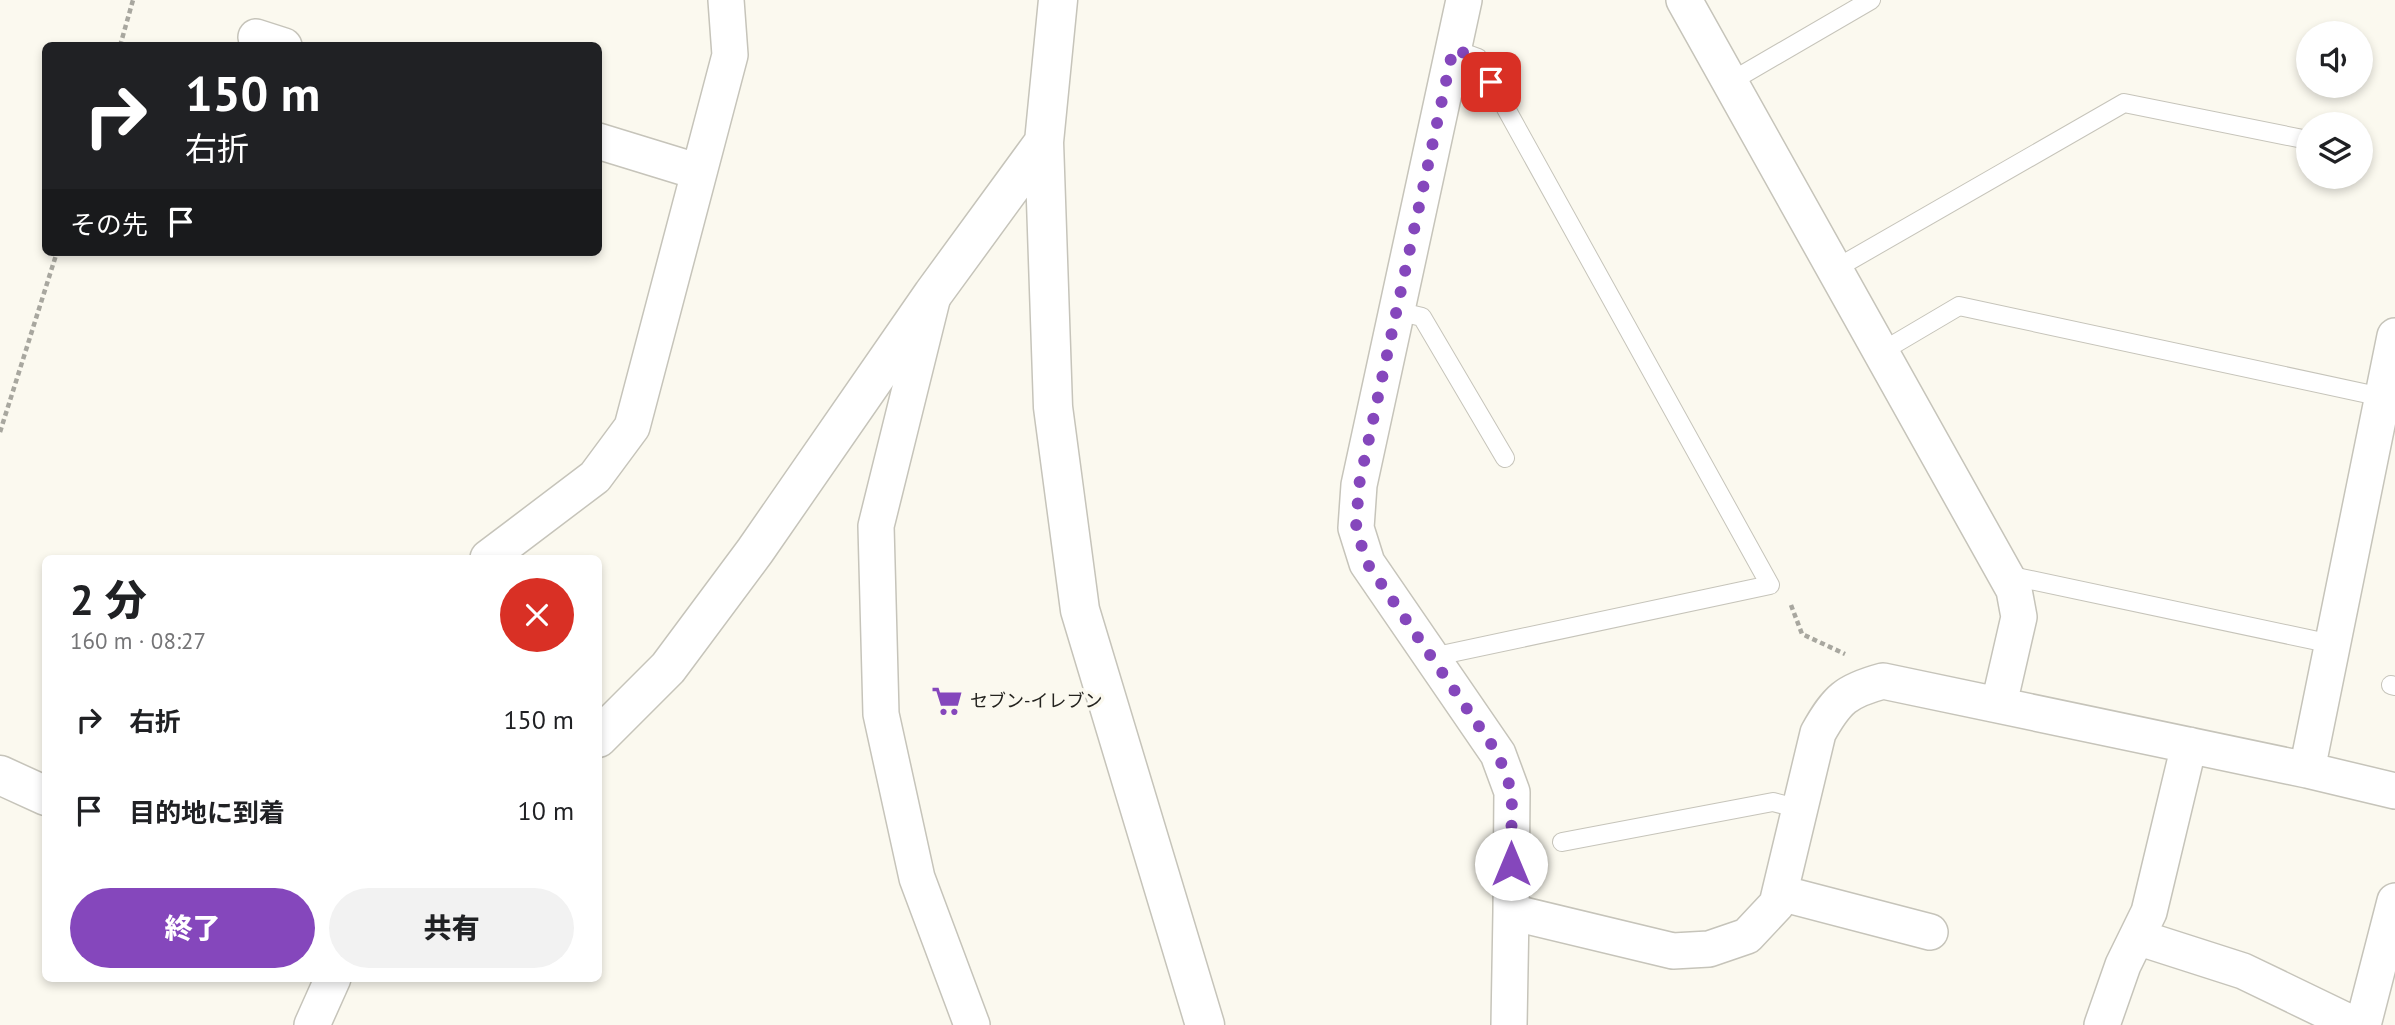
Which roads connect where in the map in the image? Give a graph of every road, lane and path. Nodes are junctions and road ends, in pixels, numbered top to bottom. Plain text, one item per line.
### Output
1 (133, 0) edge
2 (726, 0) edge
3 (1058, 0) edge
4 (1464, 0) edge
5 (1684, 0) edge
6 (1871, 0) edge
7 (121, 42) edge
8 (1453, 49) junction
9 (1730, 82) junction
10 (2296, 138) edge
11 (602, 142) edge
12 (1044, 142) junction
13 (699, 172) junction
14 (56, 256) edge
15 (1835, 269) junction
16 (933, 293) junction
17 (1396, 311) junction
18 (2395, 336) edge
19 (1881, 352) junction
20 (2382, 397) junction
21 (0, 432) edge
22 (1505, 458) dead end
23 (2382, 459) edge
24 (492, 555) edge
25 (2006, 575) junction
26 (1770, 585) junction
27 (2332, 644) junction
28 (1432, 657) junction
29 (1867, 685) junction
30 (1999, 704) junction
31 (602, 734) edge
32 (2189, 745) junction
33 (2307, 770) junction
34 (0, 775) edge
35 (2395, 791) edge
36 (42, 794) edge
37 (1800, 809) junction
38 (1562, 842) dead end
39 (1780, 893) junction
40 (2395, 901) edge
41 (1511, 912) junction
42 (1930, 932) dead end
43 (2137, 937) junction
44 (330, 982) edge
45 (312, 1025) edge
46 (972, 1025) edge
47 (1205, 1025) edge
48 (1509, 1025) edge
49 (2102, 1025) edge
50 (2355, 1025) edge
51 (2363, 1025) edge

1 - 7 path
2 - 13 street
3 - 12 street
4 - 8 street
5 - 9 street
6 - 9 lane
8 - 17 street
8 - 26 lane
9 - 15 street
10 - 15 lane
11 - 13 street
12 - 16 street
12 - 47 street
13 - 24 street
14 - 21 path
15 - 19 street
16 - 31 street
16 - 46 street
17 - 22 lane
17 - 28 street
18 - 20 street
19 - 20 lane
19 - 25 street
20 - 23 street
23 - 27 street
25 - 27 lane
25 - 30 street
26 - 28 lane
26 - 29 path
27 - 33 street
28 - 41 street
29 - 30 street
29 - 37 street
30 - 32 street
32 - 33 street
32 - 43 street
33 - 35 street
34 - 36 street
37 - 38 lane
37 - 39 street
39 - 41 street
39 - 42 street
40 - 51 street
41 - 48 street
43 - 49 street
43 - 50 street
44 - 45 street

